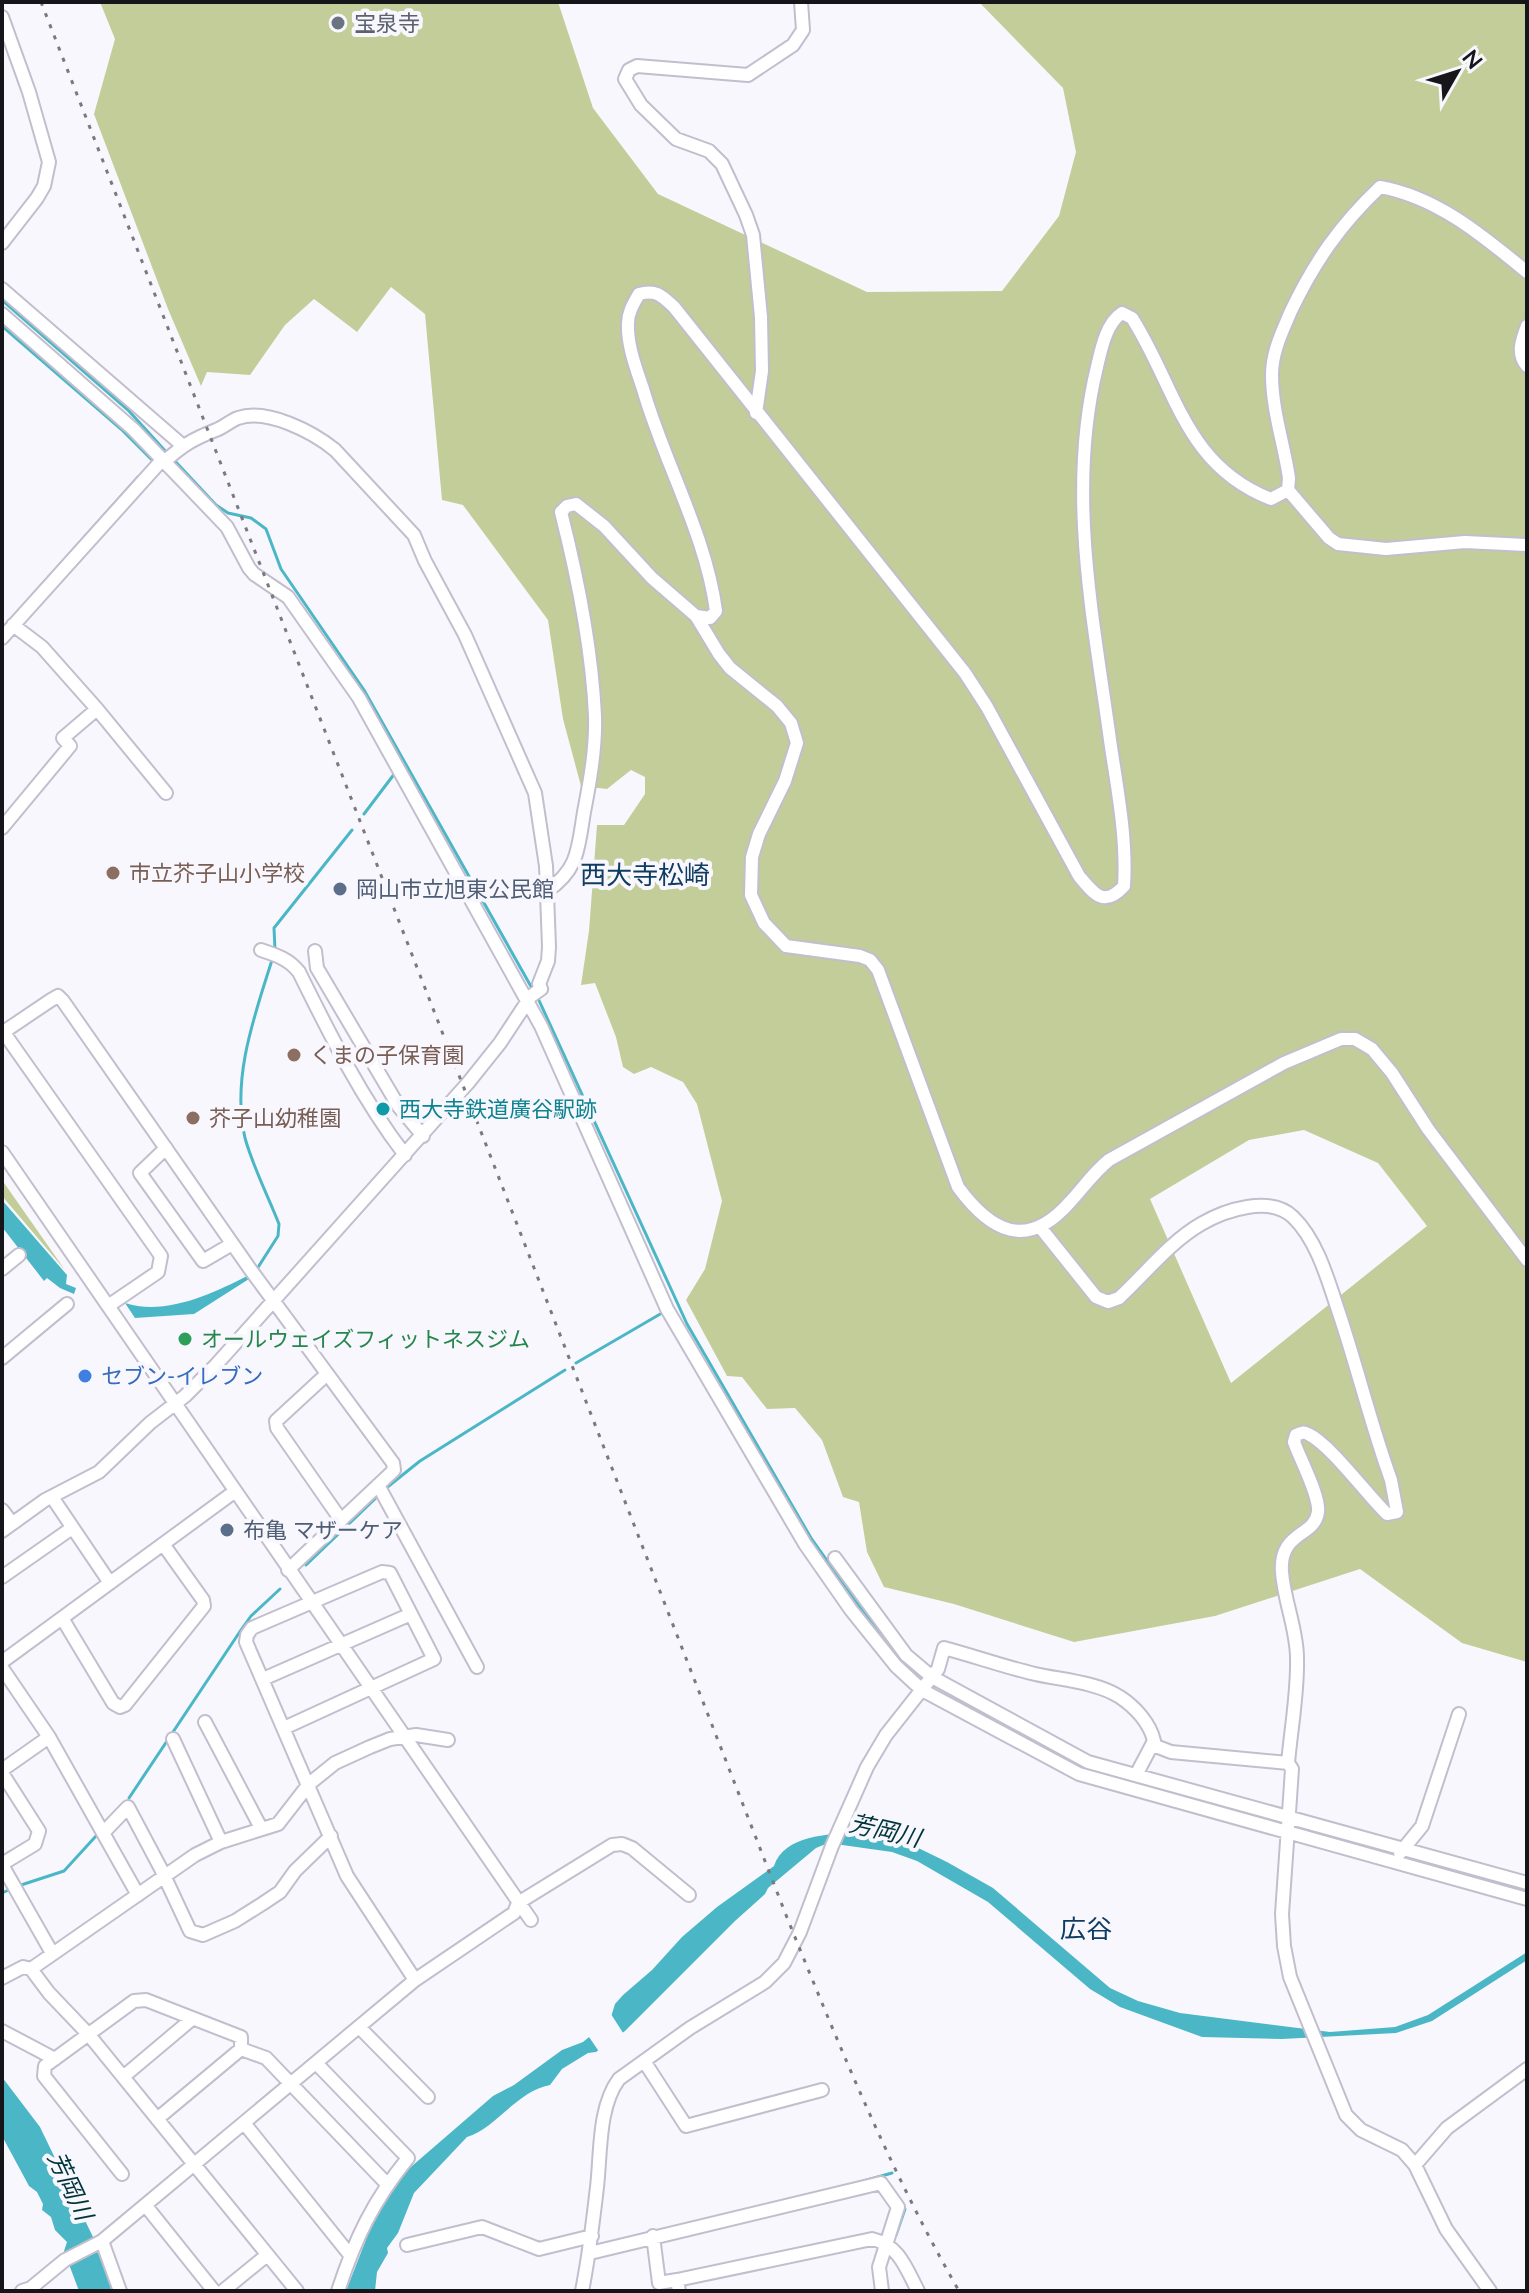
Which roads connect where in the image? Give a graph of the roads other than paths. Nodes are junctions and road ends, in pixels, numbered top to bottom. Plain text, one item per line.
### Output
1 (801, 2) edge
2 (2, 17) edge
3 (2, 243) edge
4 (1527, 272) edge
5 (2, 289) edge
6 (2, 314) edge
7 (1527, 326) edge
8 (1527, 366) edge
9 (756, 413) junction
10 (170, 456) junction
11 (1288, 490) junction
12 (1527, 545) edge
13 (696, 616) junction
14 (13, 625) junction
15 (2, 638) edge
16 (97, 709) junction
17 (166, 793) dead end
18 (2, 828) edge
19 (547, 891) junction
20 (315, 951) dead end
21 (270, 953) dead end
22 (532, 996) junction
23 (3, 1032) edge
24 (423, 1136) junction
25 (166, 1148) junction
26 (2, 1152) edge
27 (405, 1155) junction
28 (1040, 1227) junction
29 (232, 1244) junction
30 (19, 1255) dead end
31 (1527, 1260) edge
32 (2, 1269) edge
33 (274, 1303) junction
34 (67, 1304) dead end
35 (108, 1306) junction
36 (2, 1358) edge
37 (327, 1374) junction
38 (174, 1404) junction
39 (381, 1489) junction
40 (234, 1492) junction
41 (52, 1497) junction
42 (2, 1510) edge
43 (341, 1520) junction
44 (7, 1527) edge
45 (72, 1528) junction
46 (163, 1544) junction
47 (835, 1558) dead end
48 (288, 1570) junction
49 (2, 1577) edge
50 (110, 1583) junction
51 (311, 1603) junction
52 (411, 1614) junction
53 (62, 1618) junction
54 (341, 1646) junction
55 (2, 1665) edge
56 (477, 1667) dead end
57 (263, 1679) junction
58 (928, 1682) junction
59 (371, 1689) junction
60 (1459, 1714) dead end
61 (205, 1722) dead end
62 (284, 1728) junction
63 (49, 1737) junction
64 (404, 1737) junction
65 (173, 1739) dead end
66 (448, 1740) dead end
67 (1153, 1745) junction
68 (1288, 1763) junction
69 (2, 1772) edge
70 (1136, 1775) junction
71 (309, 1784) junction
72 (1287, 1824) junction
73 (261, 1828) junction
74 (103, 1833) junction
75 (331, 1836) junction
76 (221, 1842) junction
77 (1400, 1855) junction
78 (2, 1865) edge
79 (164, 1877) junction
80 (1527, 1883) edge
81 (138, 1895) junction
82 (689, 1895) dead end
83 (1527, 1899) edge
84 (516, 1908) junction
85 (531, 1920) dead end
86 (52, 1953) junction
87 (31, 1969) junction
88 (2, 1978) edge
89 (415, 1980) junction
90 (192, 2019) junction
91 (359, 2027) junction
92 (2, 2031) edge
93 (89, 2035) junction
94 (241, 2049) junction
95 (55, 2059) junction
96 (644, 2061) junction
97 (316, 2063) junction
98 (1525, 2076) edge
99 (123, 2077) junction
100 (291, 2084) junction
101 (822, 2090) dead end
102 (428, 2097) dead end
103 (157, 2119) junction
104 (244, 2123) junction
105 (194, 2165) junction
106 (1415, 2165) junction
107 (122, 2174) dead end
108 (387, 2184) junction
109 (146, 2206) junction
110 (592, 2236) junction
111 (653, 2236) junction
112 (886, 2242) junction
113 (100, 2243) junction
114 (407, 2245) dead end
115 (590, 2253) junction
116 (267, 2255) junction
117 (350, 2255) junction
118 (678, 2286) edge
119 (582, 2289) edge
120 (22, 2291) edge
121 (120, 2291) edge
122 (214, 2291) edge
123 (223, 2291) edge
124 (297, 2291) edge
125 (338, 2291) edge
126 (567, 2291) edge
127 (882, 2291) edge
128 (918, 2291) edge
129 (1490, 2291) edge

1 - 9 street
2 - 3 street
4 - 11 street
5 - 10 street
6 - 10 street
7 - 8 street
9 - 11 street
9 - 13 street
10 - 14 street
10 - 19 street
10 - 22 street
11 - 12 street
13 - 19 street
13 - 28 street
14 - 15 street
14 - 16 street
16 - 17 street
16 - 18 street
19 - 22 street
20 - 24 street
21 - 27 street
22 - 24 street
22 - 58 street
23 - 25 street
23 - 35 street
24 - 27 street
25 - 29 street
25 - 29 street
26 - 35 street
27 - 33 street
28 - 31 street
28 - 68 street
29 - 33 street
30 - 32 street
33 - 37 street
33 - 38 street
34 - 36 street
35 - 38 street
37 - 39 street
37 - 43 street
38 - 40 street
38 - 41 street
39 - 43 street
39 - 56 street
40 - 46 street
40 - 48 street
41 - 44 street
41 - 45 street
42 - 44 street
43 - 48 street
45 - 49 street
45 - 50 street
46 - 50 street
46 - 53 street
47 - 58 street
48 - 51 street
50 - 53 street
51 - 52 street
51 - 54 street
51 - 57 street
52 - 54 street
52 - 59 street
53 - 55 street
54 - 57 street
54 - 59 street
55 - 63 street
57 - 62 street
58 - 67 street
58 - 70 street
58 - 72 street
58 - 96 street
59 - 62 street
59 - 64 street
60 - 77 street
61 - 73 street
62 - 71 street
63 - 69 street
63 - 74 street
64 - 66 street
64 - 71 street
64 - 84 street
65 - 76 street
67 - 68 street
67 - 70 street
68 - 72 street
69 - 78 street
70 - 72 street
71 - 73 street
71 - 75 street
72 - 77 street
72 - 106 street
73 - 76 street
74 - 79 street
74 - 81 street
75 - 79 street
75 - 89 street
76 - 79 street
77 - 80 street
77 - 83 street
78 - 86 street
79 - 81 street
81 - 86 street
82 - 84 street
84 - 85 street
84 - 89 street
86 - 87 street
87 - 88 street
87 - 93 street
89 - 91 street
90 - 93 street
90 - 94 street
90 - 99 street
91 - 97 street
91 - 102 street
92 - 95 street
93 - 95 street
93 - 99 street
94 - 100 street
94 - 103 street
95 - 107 street
96 - 101 street
96 - 110 street
97 - 100 street
97 - 108 street
98 - 106 street
99 - 103 street
100 - 104 street
100 - 108 street
103 - 105 street
104 - 105 street
104 - 117 street
105 - 109 street
105 - 116 street
106 - 129 street
108 - 117 street
109 - 113 street
109 - 122 street
110 - 114 street
110 - 115 street
111 - 112 street
111 - 115 street
111 - 118 street
112 - 118 street
112 - 127 street
112 - 128 street
113 - 120 street
113 - 121 street
115 - 119 street
116 - 123 street
116 - 124 street
117 - 125 street
119 - 126 street

